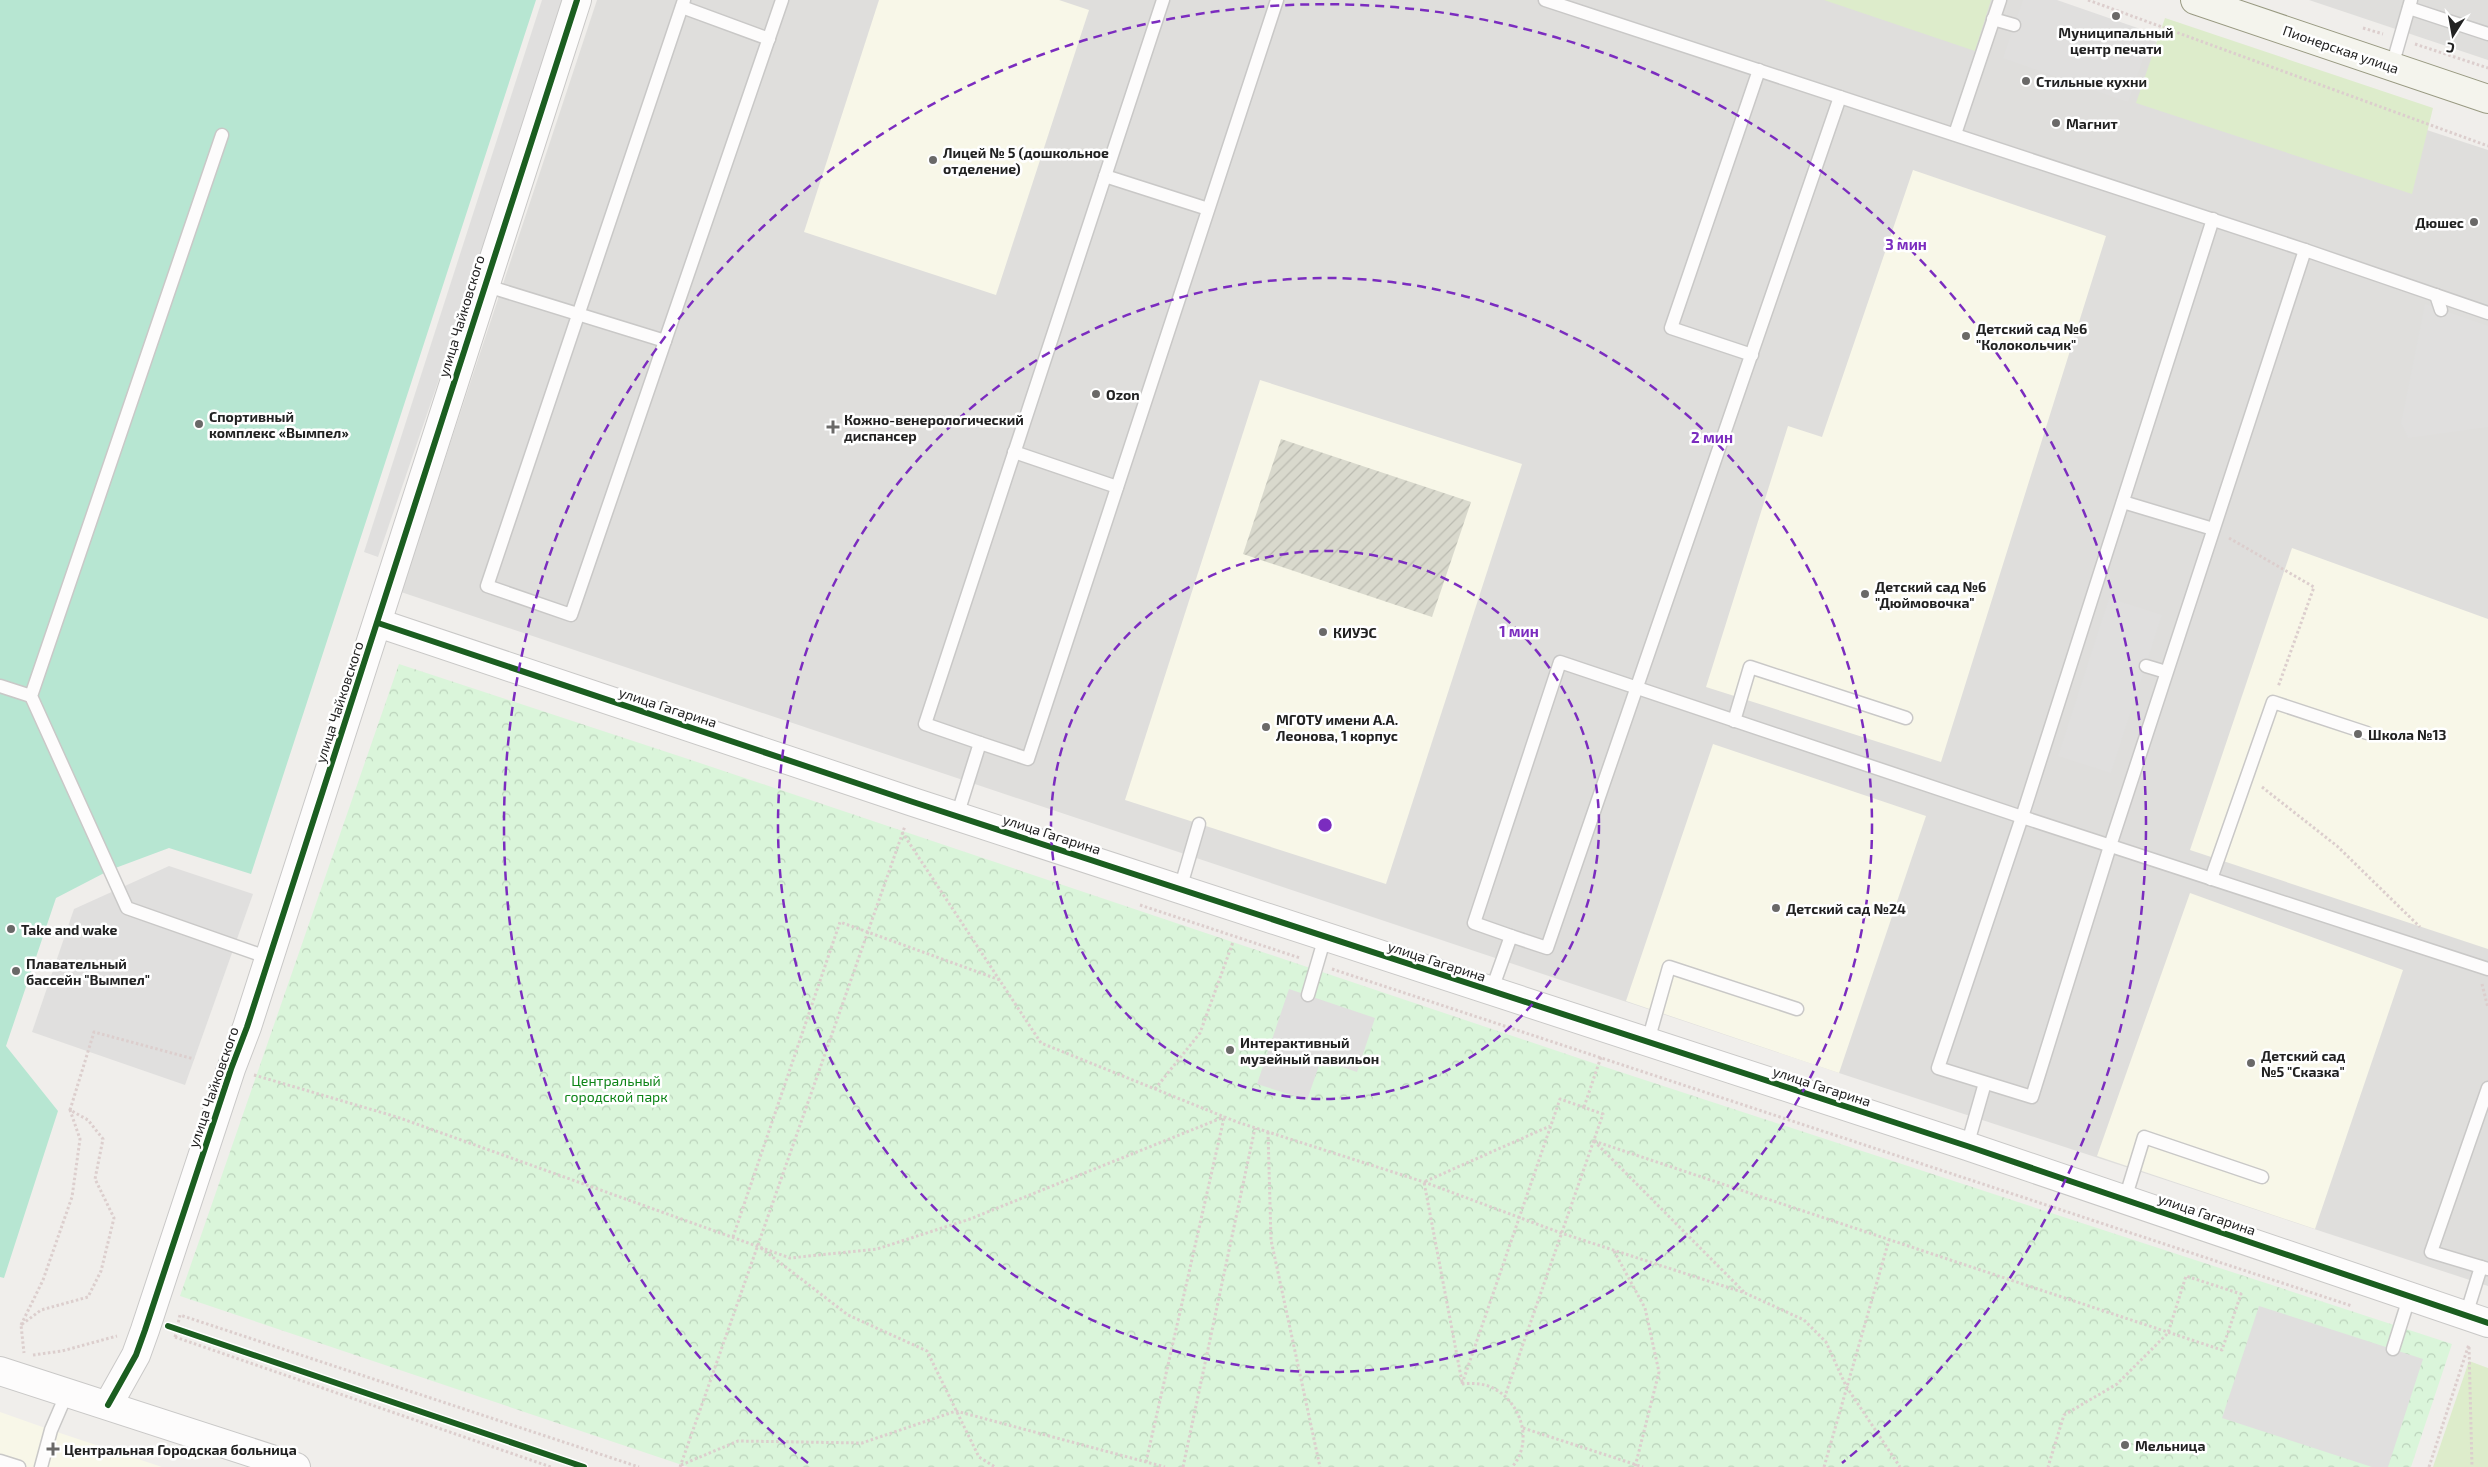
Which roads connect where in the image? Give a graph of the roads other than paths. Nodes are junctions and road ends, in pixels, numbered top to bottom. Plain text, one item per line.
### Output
1 (577, 0) edge
2 (782, 0) edge
3 (1162, 0) edge
4 (1277, 0) edge
5 (1545, 0) edge
6 (2000, 0) edge
7 (2195, 0) edge
8 (683, 4) edge
9 (2410, 4) edge
10 (1994, 18) junction
11 (2014, 25) dead end
12 (2488, 34) edge
13 (769, 39) junction
14 (2392, 66) junction
15 (1759, 70) junction
16 (1840, 97) junction
17 (2488, 99) edge
18 (1955, 134) junction
19 (222, 135) dead end
20 (1105, 176) junction
21 (1208, 209) junction
22 (2213, 219) junction
23 (2305, 250) junction
24 (484, 285) junction
25 (2436, 295) junction
26 (2441, 310) dead end
27 (2488, 313) edge
28 (579, 314) junction
29 (665, 341) junction
30 (1752, 355) junction
31 (1014, 452) junction
32 (1117, 487) junction
33 (2123, 502) junction
34 (2213, 529) junction
35 (378, 623) junction
36 (2146, 666) dead end
37 (2166, 672) junction
38 (0, 686) edge
39 (1637, 688) junction
40 (31, 696) junction
41 (1906, 718) dead end
42 (1734, 721) junction
43 (2367, 732) dead end
44 (980, 743) junction
45 (957, 816) junction
46 (2022, 817) junction
47 (1200, 824) dead end
48 (2110, 846) junction
49 (2211, 879) junction
50 (1180, 889) junction
51 (1512, 936) junction
52 (1325, 937) junction
53 (269, 958) junction
54 (2483, 967) edge
55 (1491, 992) junction
56 (1308, 995) dead end
57 (1797, 1009) dead end
58 (1648, 1041) junction
59 (1985, 1083) junction
60 (2488, 1088) edge
61 (1967, 1146) junction
62 (2262, 1177) dead end
63 (2125, 1199) junction
64 (2484, 1268) edge
65 (2410, 1295) junction
66 (2476, 1328) edge
67 (2393, 1350) dead end
68 (0, 1371) edge
69 (67, 1393) junction
70 (108, 1406) junction
71 (0, 1461) edge
72 (19, 1467) edge
73 (42, 1467) edge
74 (296, 1467) edge

1 - 24 street, улица Чайковского
2 - 13 lane
3 - 20 lane
4 - 21 lane
5 - 15 lane
6 - 10 lane
7 - 14 main road, Пионерская улица
8 - 13 lane
8 - 28 lane
9 - 12 lane
9 - 14 lane
10 - 11 lane
10 - 18 lane
13 - 29 lane
14 - 17 main road, Пионерская улица
15 - 16 lane
15 - 30 lane
16 - 18 lane
16 - 30 lane
18 - 22 lane
19 - 40 lane
20 - 21 lane
20 - 31 lane
21 - 32 lane
22 - 23 lane
22 - 33 lane
23 - 25 lane
23 - 34 lane
24 - 28 lane
24 - 35 street, улица Чайковского
25 - 26 lane
25 - 27 lane
28 - 29 lane
28 - 29 lane
30 - 39 lane
31 - 32 lane
31 - 44 lane
32 - 44 lane
33 - 34 lane
33 - 46 lane
34 - 37 lane
35 - 45 street, улица Гагарина
35 - 53 street, улица Чайковского
36 - 37 lane
37 - 48 lane
38 - 40 lane
39 - 42 lane
39 - 51 lane
39 - 51 lane
40 - 53 lane
41 - 42 lane
42 - 46 lane
43 - 49 lane
44 - 45 lane
45 - 50 street, улица Гагарина
46 - 48 lane
46 - 59 lane
47 - 50 lane
48 - 49 lane
48 - 59 lane
49 - 54 lane
50 - 52 street, улица Гагарина
51 - 55 lane
52 - 55 street, улица Гагарина
52 - 56 lane
53 - 70 street, улица Чайковского
55 - 58 street, улица Гагарина
57 - 58 lane
58 - 61 street, улица Гагарина
59 - 61 lane
60 - 64 lane
61 - 63 street, улица Гагарина
62 - 63 lane
63 - 65 street, улица Гагарина
64 - 66 lane
65 - 66 street, улица Гагарина
65 - 67 lane
68 - 69 street
69 - 70 street
69 - 73 lane
70 - 74 street
71 - 72 lane

